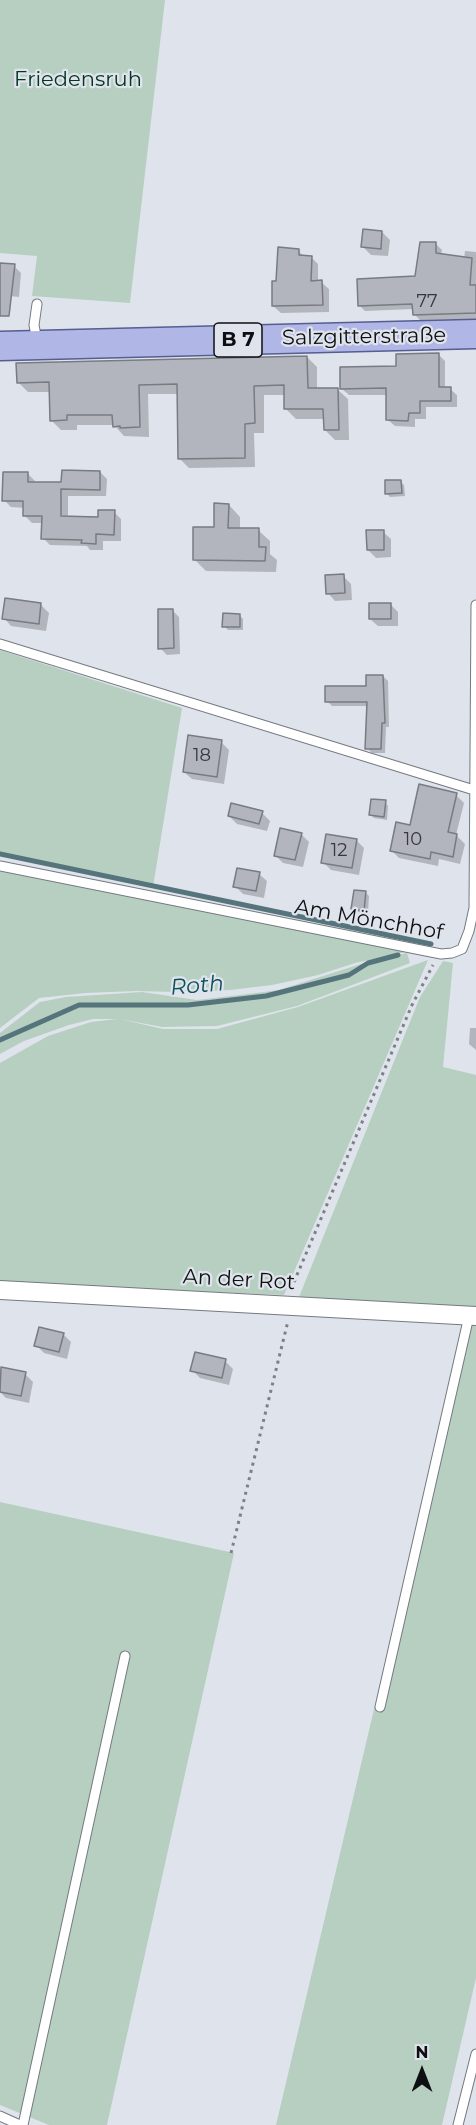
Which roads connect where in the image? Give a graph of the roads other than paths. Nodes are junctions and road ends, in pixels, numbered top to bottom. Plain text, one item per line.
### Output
1 (37, 304) dead end
2 (476, 334) edge
3 (38, 345) junction
4 (0, 346) edge
5 (476, 605) edge
6 (0, 644) edge
7 (474, 790) junction
8 (0, 866) edge
9 (0, 1290) edge
10 (472, 1316) edge
11 (125, 1656) dead end
12 (380, 1707) dead end
13 (476, 2054) edge
14 (0, 2116) edge
15 (22, 2125) edge
16 (458, 2125) edge

1 - 3 lane
2 - 3 main road, Salzgitterstraße / B 7
3 - 4 main road, Salzgitterstraße / B 7
5 - 7 lane, Am Mönchhof
6 - 7 lane
7 - 8 lane, Am Mönchhof
9 - 10 street, An der Rot
10 - 12 lane
11 - 15 lane
13 - 16 lane
14 - 15 lane

